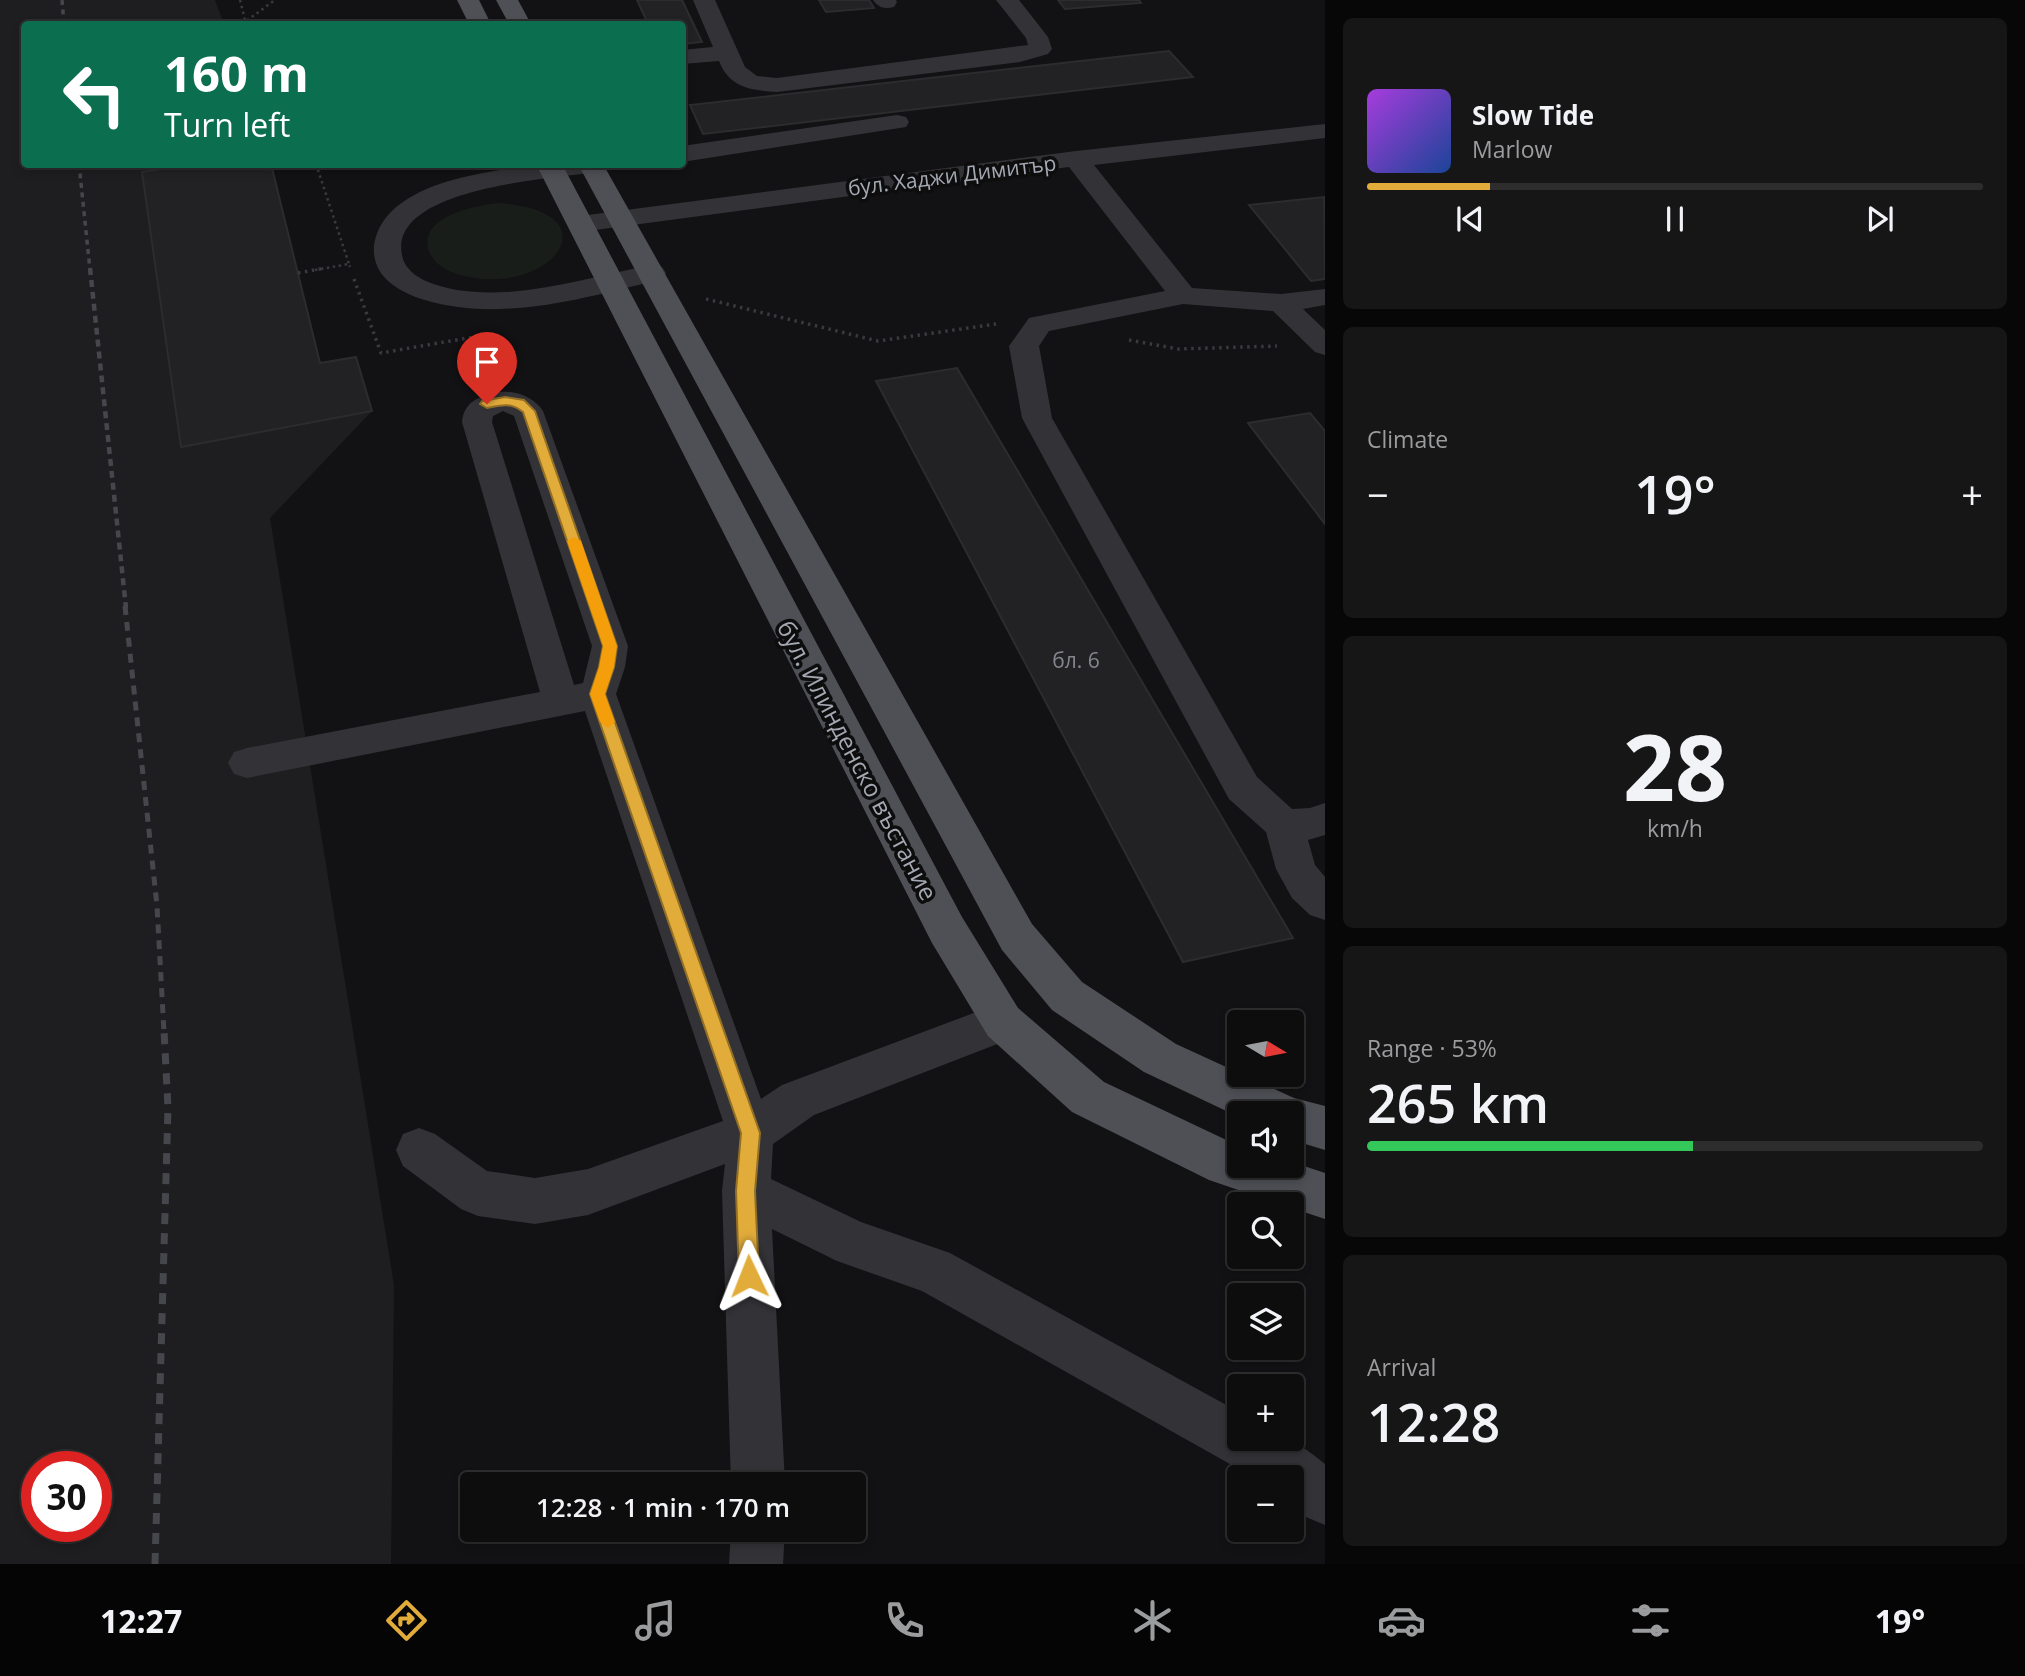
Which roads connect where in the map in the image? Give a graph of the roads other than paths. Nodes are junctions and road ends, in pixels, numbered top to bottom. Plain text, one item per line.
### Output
1 (468, 0) edge
2 (507, 0) edge
3 (704, 0) edge
4 (1007, 0) edge
5 (478, 21) edge
6 (518, 21) edge
7 (725, 53) junction
8 (686, 57) edge
9 (897, 122) dead end
10 (1325, 131) edge
11 (1076, 159) junction
12 (551, 168) edge
13 (592, 168) edge
14 (684, 178) edge
15 (619, 218) junction
16 (580, 224) junction
17 (652, 273) junction
18 (608, 281) junction
19 (1183, 296) junction
20 (1325, 297) edge
21 (1281, 303) junction
22 (1325, 346) edge
23 (580, 698) junction
24 (247, 763) dead end
25 (1325, 819) edge
26 (1284, 825) junction
27 (1325, 903) edge
28 (1003, 1022) junction
29 (1253, 1101) edge
30 (1304, 1122) edge
31 (1325, 1128) edge
32 (750, 1133) junction
33 (419, 1150) dead end
34 (746, 1191) junction
35 (1325, 1196) edge
36 (758, 1472) edge
37 (1325, 1498) edge
38 (757, 1542) edge
39 (756, 1564) edge

1 - 5 main road
2 - 6 main road
3 - 7 street
4 - 7 street
7 - 8 street
9 - 14 street
10 - 11 street, бул. Хаджи Димитър
11 - 14 street, бул. Хаджи Димитър
11 - 19 street
12 - 16 main road, бул. Илинденско въстание
12 - 18 street
13 - 15 main road
14 - 15 street, бул. Хаджи Димитър
15 - 16 street, бул. Хаджи Димитър
15 - 17 main road
16 - 18 main road, бул. Илинденско въстание
17 - 18 street
17 - 29 main road
18 - 28 main road, бул. Илинденско въстание
19 - 21 street
19 - 26 street
20 - 21 street
21 - 22 street
23 - 23 street
23 - 24 street
23 - 32 street
25 - 26 street
26 - 27 street
28 - 32 street
28 - 35 main road, бул. Илинденско въстание
30 - 31 main road
32 - 33 street
32 - 34 street
34 - 36 street
34 - 37 street
38 - 39 street

